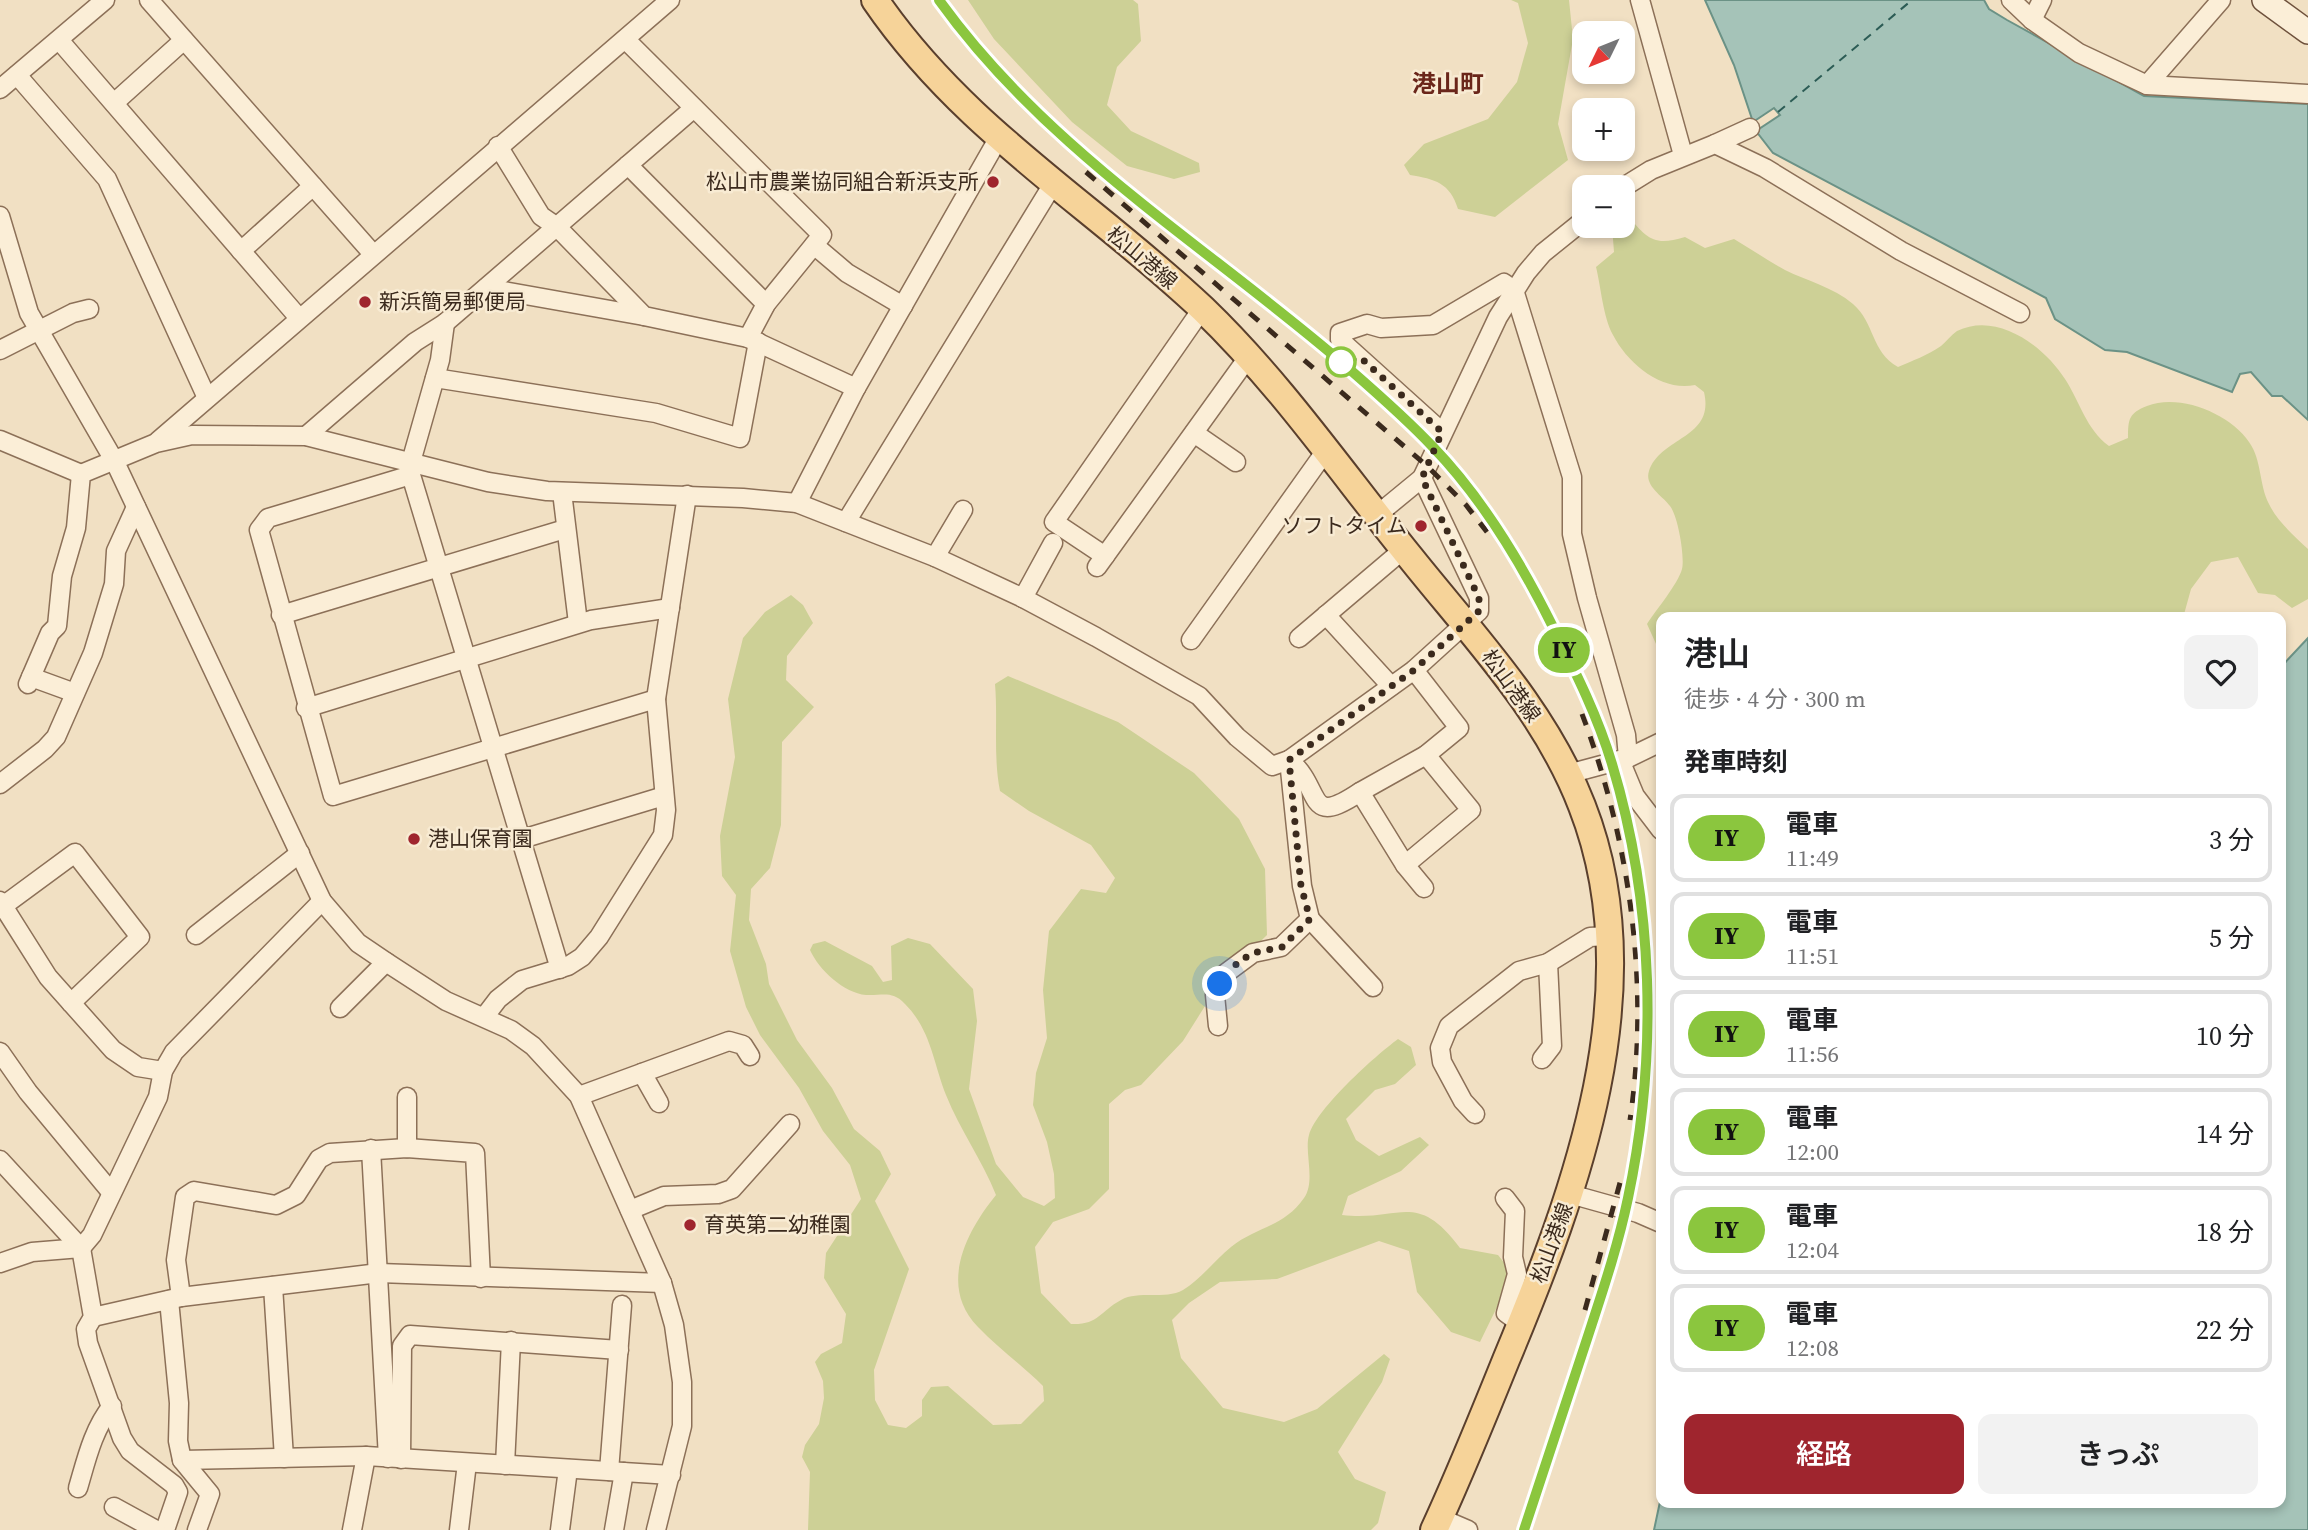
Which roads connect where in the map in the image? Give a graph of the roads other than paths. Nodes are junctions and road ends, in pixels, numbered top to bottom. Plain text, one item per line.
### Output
1 (105, 0) edge
2 (149, 0) edge
3 (670, 0) edge
4 (875, 0) edge
5 (1640, 0) edge
6 (2011, 0) edge
7 (2042, 0) edge
8 (2264, 0) edge
9 (2216, 2) edge
10 (2032, 20) junction
11 (2308, 32) edge
12 (59, 40) junction
13 (184, 40) junction
14 (626, 40) junction
15 (17, 75) junction
16 (2147, 85) junction
17 (0, 89) edge
18 (2308, 94) edge
19 (114, 103) junction
20 (694, 108) junction
21 (1751, 128) dead end
22 (998, 139) junction
23 (1715, 144) junction
24 (498, 146) junction
25 (1683, 155) junction
26 (628, 164) junction
27 (1635, 181) edge
28 (1053, 184) junction
29 (313, 186) junction
30 (0, 216) edge
31 (557, 227) junction
32 (1572, 230) edge
33 (814, 245) junction
34 (242, 251) junction
35 (373, 254) junction
36 (485, 288) junction
37 (1514, 290) junction
38 (766, 304) junction
39 (903, 306) junction
40 (89, 309) dead end
41 (1202, 309) junction
42 (2020, 313) dead end
43 (644, 316) junction
44 (299, 318) junction
45 (445, 323) junction
46 (39, 331) junction
47 (753, 340) junction
48 (0, 350) edge
49 (1249, 356) junction
50 (435, 377) junction
51 (856, 388) junction
52 (207, 398) junction
53 (1442, 432) junction
54 (1194, 433) junction
55 (306, 436) junction
56 (0, 440) edge
57 (156, 443) junction
58 (1327, 449) junction
59 (115, 462) junction
60 (1236, 462) dead end
61 (411, 468) junction
62 (81, 474) junction
63 (1422, 478) junction
64 (562, 492) junction
65 (687, 495) junction
66 (797, 503) junction
67 (136, 507) junction
68 (963, 510) dead end
69 (1377, 515) junction
70 (846, 522) junction
71 (565, 529) junction
72 (1053, 543) dead end
73 (1404, 549) junction
74 (935, 557) junction
75 (439, 567) junction
76 (1023, 598) junction
77 (670, 608) junction
78 (281, 615) junction
79 (1326, 615) junction
80 (578, 623) junction
81 (1465, 625) junction
82 (1299, 638) dead end
83 (1191, 640) dead end
84 (467, 656) junction
85 (1414, 670) junction
86 (1391, 686) junction
87 (75, 693) junction
88 (656, 699) junction
89 (306, 708) junction
90 (1656, 744) edge
91 (495, 747) junction
92 (1426, 755) junction
93 (1624, 759) junction
94 (1289, 760) junction
95 (1568, 774) junction
96 (0, 784) edge
97 (1360, 792) junction
98 (664, 796) junction
99 (1656, 823) edge
100 (522, 839) junction
101 (300, 853) junction
102 (1405, 865) junction
103 (1424, 888) dead end
104 (322, 901) junction
105 (1, 903) edge
106 (1310, 919) junction
107 (196, 935) dead end
108 (1607, 936) junction
109 (386, 962) junction
110 (1548, 962) junction
111 (560, 969) junction
112 (1373, 987) dead end
113 (71, 1003) junction
114 (340, 1008) dead end
115 (485, 1016) junction
116 (1217, 1026) dead end
117 (0, 1052) edge
118 (750, 1056) dead end
119 (1542, 1059) dead end
120 (163, 1070) junction
121 (642, 1073) junction
122 (7, 1077) edge
123 (579, 1096) junction
124 (407, 1097) dead end
125 (659, 1104) dead end
126 (1475, 1114) dead end
127 (790, 1124) dead end
128 (407, 1148) junction
129 (371, 1149) junction
130 (0, 1160) edge
131 (111, 1192) junction
132 (1570, 1194) junction
133 (1505, 1198) dead end
134 (630, 1210) junction
135 (1656, 1220) edge
136 (81, 1248) junction
137 (0, 1263) edge
138 (379, 1273) junction
139 (481, 1278) junction
140 (662, 1283) junction
141 (273, 1286) junction
142 (175, 1299) junction
143 (622, 1305) dead end
144 (93, 1317) junction
145 (1521, 1324) junction
146 (511, 1341) junction
147 (619, 1350) junction
148 (112, 1406) junction
149 (366, 1456) junction
150 (284, 1458) junction
151 (395, 1458) junction
152 (182, 1460) junction
153 (467, 1463) junction
154 (505, 1465) junction
155 (568, 1469) junction
156 (616, 1472) junction
157 (671, 1475) junction
158 (78, 1488) dead end
159 (114, 1507) dead end
160 (1437, 1524) edge
161 (156, 1530) edge
162 (165, 1530) edge
163 (197, 1530) edge
164 (352, 1530) edge
165 (459, 1530) edge
166 (560, 1530) edge
167 (614, 1530) edge
168 (656, 1530) edge
169 (1468, 1530) edge

1 - 12 street
2 - 13 street
3 - 14 street
4 - 22 main road, 松山港線
5 - 25 street
6 - 10 street
7 - 10 street
8 - 11 street
9 - 16 street
10 - 16 street
12 - 15 street
12 - 19 street
13 - 19 street
13 - 29 street
14 - 20 street
14 - 24 street
15 - 17 street
15 - 52 street
16 - 18 street
19 - 34 street
20 - 26 street
20 - 33 street
21 - 23 street
22 - 28 main road, 松山港線
22 - 39 street
23 - 25 street
23 - 42 street
24 - 31 street
24 - 35 street
25 - 27 street
26 - 31 street
26 - 38 street
28 - 41 main road, 松山港線
28 - 70 street
29 - 34 street
29 - 35 street
30 - 46 street
31 - 36 street
31 - 43 street
32 - 37 street
33 - 38 street
33 - 39 street
34 - 44 street
35 - 44 street
36 - 43 street
36 - 45 street
37 - 53 street
37 - 53 street
37 - 93 street
38 - 47 street
39 - 51 street
40 - 46 street
41 - 49 main road, 松山港線
41 - 54 street
43 - 47 street
44 - 52 street
45 - 50 street
45 - 55 street
46 - 48 street
46 - 59 street
47 - 50 street
47 - 51 street
49 - 54 street
49 - 58 main road, 松山港線
50 - 61 street
51 - 66 street
52 - 57 street
53 - 63 street
54 - 60 street
55 - 57 street
55 - 61 street
56 - 62 street
57 - 59 street
58 - 69 main road, 松山港線
58 - 83 street
59 - 62 street
59 - 67 street
61 - 64 street
61 - 75 street
61 - 78 street
62 - 87 street
63 - 69 street
63 - 81 street
64 - 65 street
64 - 71 street
65 - 66 street
65 - 77 street
66 - 70 street
67 - 87 street
67 - 101 street
68 - 74 street
69 - 73 main road, 松山港線
70 - 74 street
71 - 75 street
71 - 80 street
72 - 76 street
73 - 79 street
73 - 81 main road, 松山港線
74 - 76 street
75 - 78 street
75 - 84 street
76 - 94 street
77 - 80 street
77 - 88 street
78 - 89 street
79 - 82 street
79 - 86 street
80 - 84 street
81 - 85 street
81 - 95 main road, 松山港線
84 - 89 street
84 - 91 street
85 - 86 street
85 - 92 street
86 - 94 street
87 - 96 street
88 - 91 street
88 - 98 street
89 - 91 street
90 - 93 street
91 - 100 street
92 - 97 street
92 - 102 street
93 - 95 street
93 - 99 street
94 - 97 street
94 - 106 street
95 - 108 main road, 松山港線
97 - 102 street
98 - 100 street
98 - 111 street
100 - 111 street
101 - 104 street
101 - 107 street
102 - 103 street
104 - 109 street
104 - 120 street
105 - 113 street
105 - 113 street
106 - 112 street
106 - 116 street
108 - 110 street
108 - 132 main road, 松山港線
109 - 114 street
109 - 115 street
110 - 119 street
110 - 126 street
111 - 115 street
113 - 120 street
115 - 123 street
117 - 122 street
118 - 121 street
120 - 131 street
121 - 123 street
121 - 125 street
122 - 131 street
123 - 134 street
124 - 128 street
127 - 134 street
128 - 129 street
128 - 139 street
129 - 138 street
129 - 142 street
130 - 136 street
131 - 136 street
132 - 135 street
132 - 145 main road, 松山港線
133 - 145 street
134 - 140 street
136 - 137 street
136 - 144 street
138 - 139 street
138 - 141 street
138 - 151 street
139 - 140 street
140 - 157 street
141 - 142 street
141 - 150 street
142 - 144 street
142 - 152 street
143 - 147 street
144 - 148 street
145 - 160 main road, 松山港線
146 - 147 street
146 - 151 street
146 - 154 street
147 - 156 street
148 - 158 street
148 - 162 street
149 - 150 street
149 - 151 street
149 - 164 street
150 - 152 street
151 - 153 street
152 - 163 street
153 - 154 street
153 - 165 street
154 - 155 street
155 - 156 street
155 - 166 street
156 - 157 street
156 - 167 street
157 - 168 street
159 - 161 street
160 - 169 street

